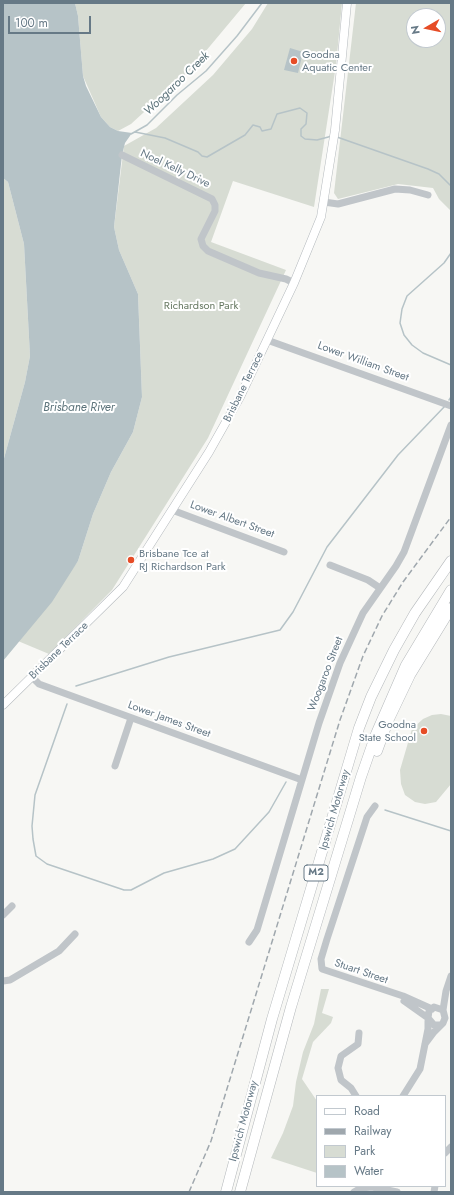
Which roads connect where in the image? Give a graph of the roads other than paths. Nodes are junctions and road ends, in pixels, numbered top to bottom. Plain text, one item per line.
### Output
1 (348, 3) edge
2 (122, 155) dead end
3 (428, 194) dead end
4 (324, 202) junction
5 (294, 283) junction
6 (267, 340) junction
7 (451, 406) edge
8 (451, 425) edge
9 (172, 510) junction
10 (284, 552) dead end
11 (451, 561) edge
12 (330, 565) dead end
13 (380, 588) junction
14 (451, 590) edge
15 (451, 608) edge
16 (32, 677) junction
17 (3, 705) edge
18 (131, 718) junction
19 (115, 766) dead end
20 (361, 777) junction
21 (302, 780) junction
22 (375, 806) dead end
23 (12, 906) dead end
24 (3, 915) edge
25 (75, 934) dead end
26 (249, 942) dead end
27 (451, 976) edge
28 (3, 981) edge
29 (446, 991) junction
30 (390, 993) junction
31 (433, 1008) junction
32 (447, 1014) edge
33 (428, 1020) junction
34 (441, 1024) junction
35 (451, 1024) edge
36 (359, 1033) dead end
37 (426, 1044) junction
38 (355, 1095) edge
39 (404, 1095) edge
40 (366, 1187) edge
41 (376, 1187) edge
42 (226, 1192) edge
43 (240, 1192) edge
44 (354, 1192) edge
45 (397, 1192) edge

1 - 4 main road, Brisbane Terrace
2 - 5 street, Noel Kelly Drive
3 - 4 street
4 - 5 main road, Brisbane Terrace
5 - 6 main road, Brisbane Terrace
6 - 7 street, Lower William Street
6 - 9 main road, Brisbane Terrace
8 - 13 street, Woogaroo Street
9 - 10 street, Lower Albert Street
9 - 16 main road, Brisbane Terrace
11 - 42 highway, Ipswich Motorway / M2
12 - 13 street
13 - 21 street, Woogaroo Street
14 - 20 highway, Ipswich Motorway / M2
15 - 20 highway
16 - 17 main road, Brisbane Terrace
16 - 18 street, Lower James Street
18 - 19 street
18 - 21 street, Lower James Street
20 - 43 highway, Ipswich Motorway / M2
21 - 26 street, Woogaroo Street
22 - 30 street, Stuart Street
23 - 24 street
25 - 28 street
27 - 29 street
29 - 31 street
29 - 32 street
30 - 31 street, Stuart Street
30 - 33 street, Stuart Street
31 - 32 street
31 - 33 street
32 - 34 street
33 - 34 street
33 - 37 street
34 - 35 street
34 - 37 street
36 - 38 street
37 - 39 street
40 - 44 street
41 - 45 street

